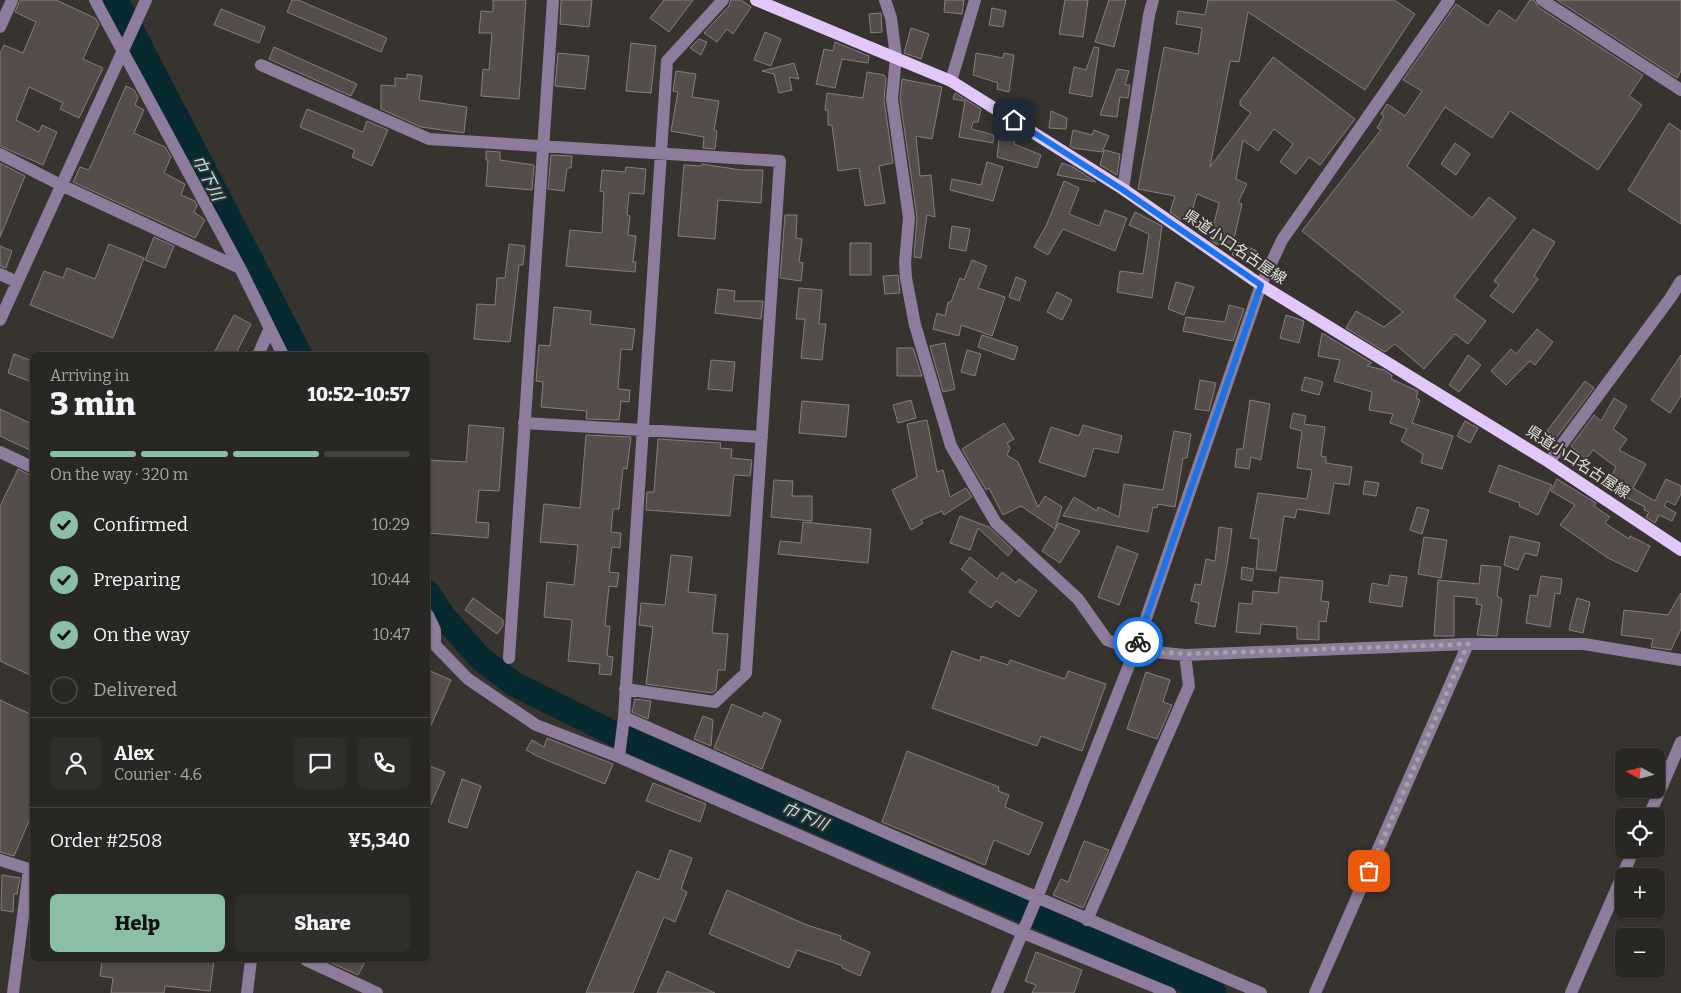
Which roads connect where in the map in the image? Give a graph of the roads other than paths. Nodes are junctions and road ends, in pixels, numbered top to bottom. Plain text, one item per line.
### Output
1 (12, 0) edge
2 (96, 0) edge
3 (553, 0) edge
4 (723, 0) edge
5 (756, 0) edge
6 (884, 0) edge
7 (975, 0) edge
8 (1153, 0) edge
9 (1449, 0) edge
10 (1542, 0) edge
11 (142, 3) edge
12 (0, 27) edge
13 (123, 52) junction
14 (896, 57) junction
15 (262, 65) dead end
16 (951, 81) junction
17 (1681, 90) edge
18 (543, 147) junction
19 (662, 153) junction
20 (0, 154) edge
21 (61, 185) junction
22 (1123, 190) junction
23 (240, 268) junction
24 (0, 274) edge
25 (1681, 281) edge
26 (17, 282) junction
27 (1261, 285) junction
28 (0, 320) edge
29 (270, 330) junction
30 (259, 352) edge
31 (281, 352) edge
32 (524, 422) junction
33 (643, 429) junction
34 (762, 437) junction
35 (0, 452) edge
36 (1549, 462) junction
37 (30, 466) edge
38 (1681, 550) edge
39 (430, 619) edge
40 (431, 644) edge
41 (1468, 644) junction
42 (1135, 650) junction
43 (1186, 654) junction
44 (508, 658) dead end
45 (1681, 660) edge
46 (625, 689) junction
47 (624, 720) junction
48 (1681, 742) edge
49 (619, 754) junction
50 (1652, 808) edge
51 (1630, 858) edge
52 (0, 860) edge
53 (30, 870) edge
54 (30, 877) edge
55 (1037, 900) junction
56 (1088, 920) junction
57 (1024, 930) junction
58 (250, 962) edge
59 (310, 962) edge
60 (361, 989) edge
61 (13, 993) edge
62 (247, 993) edge
63 (376, 993) edge
64 (997, 993) edge
65 (1170, 993) edge
66 (1261, 993) edge
67 (1315, 993) edge
68 (1572, 993) edge

1 - 12 street
2 - 13 street
3 - 18 street
4 - 19 street
5 - 14 main road, 県道小口名古屋線
6 - 14 street
7 - 16 street
8 - 22 street
9 - 27 street
10 - 17 street
11 - 13 street
13 - 21 street
13 - 23 street
14 - 16 main road, 県道小口名古屋線
14 - 42 street
15 - 18 street
16 - 22 main road, 県道小口名古屋線
18 - 19 street
18 - 32 street
19 - 33 street
19 - 34 street
20 - 21 street
21 - 23 street
21 - 26 street
22 - 27 main road, 県道小口名古屋線
23 - 29 street
24 - 26 street
25 - 36 street
26 - 28 street
27 - 36 main road, 県道小口名古屋線
27 - 42 street
29 - 30 street
29 - 31 street
32 - 33 street
32 - 44 street
33 - 34 street
33 - 46 street
34 - 46 street
35 - 37 street
36 - 38 main road, 県道小口名古屋線
39 - 40 street
40 - 49 street
41 - 43 street
41 - 45 street
41 - 67 street
42 - 43 street
42 - 55 street
43 - 56 street
46 - 47 street
47 - 49 street
47 - 55 street
48 - 50 street
49 - 57 street
51 - 68 street
52 - 53 street
54 - 61 street
55 - 56 street
55 - 57 street
56 - 66 street
57 - 64 street
57 - 65 street
58 - 62 street
59 - 60 street
60 - 63 street

